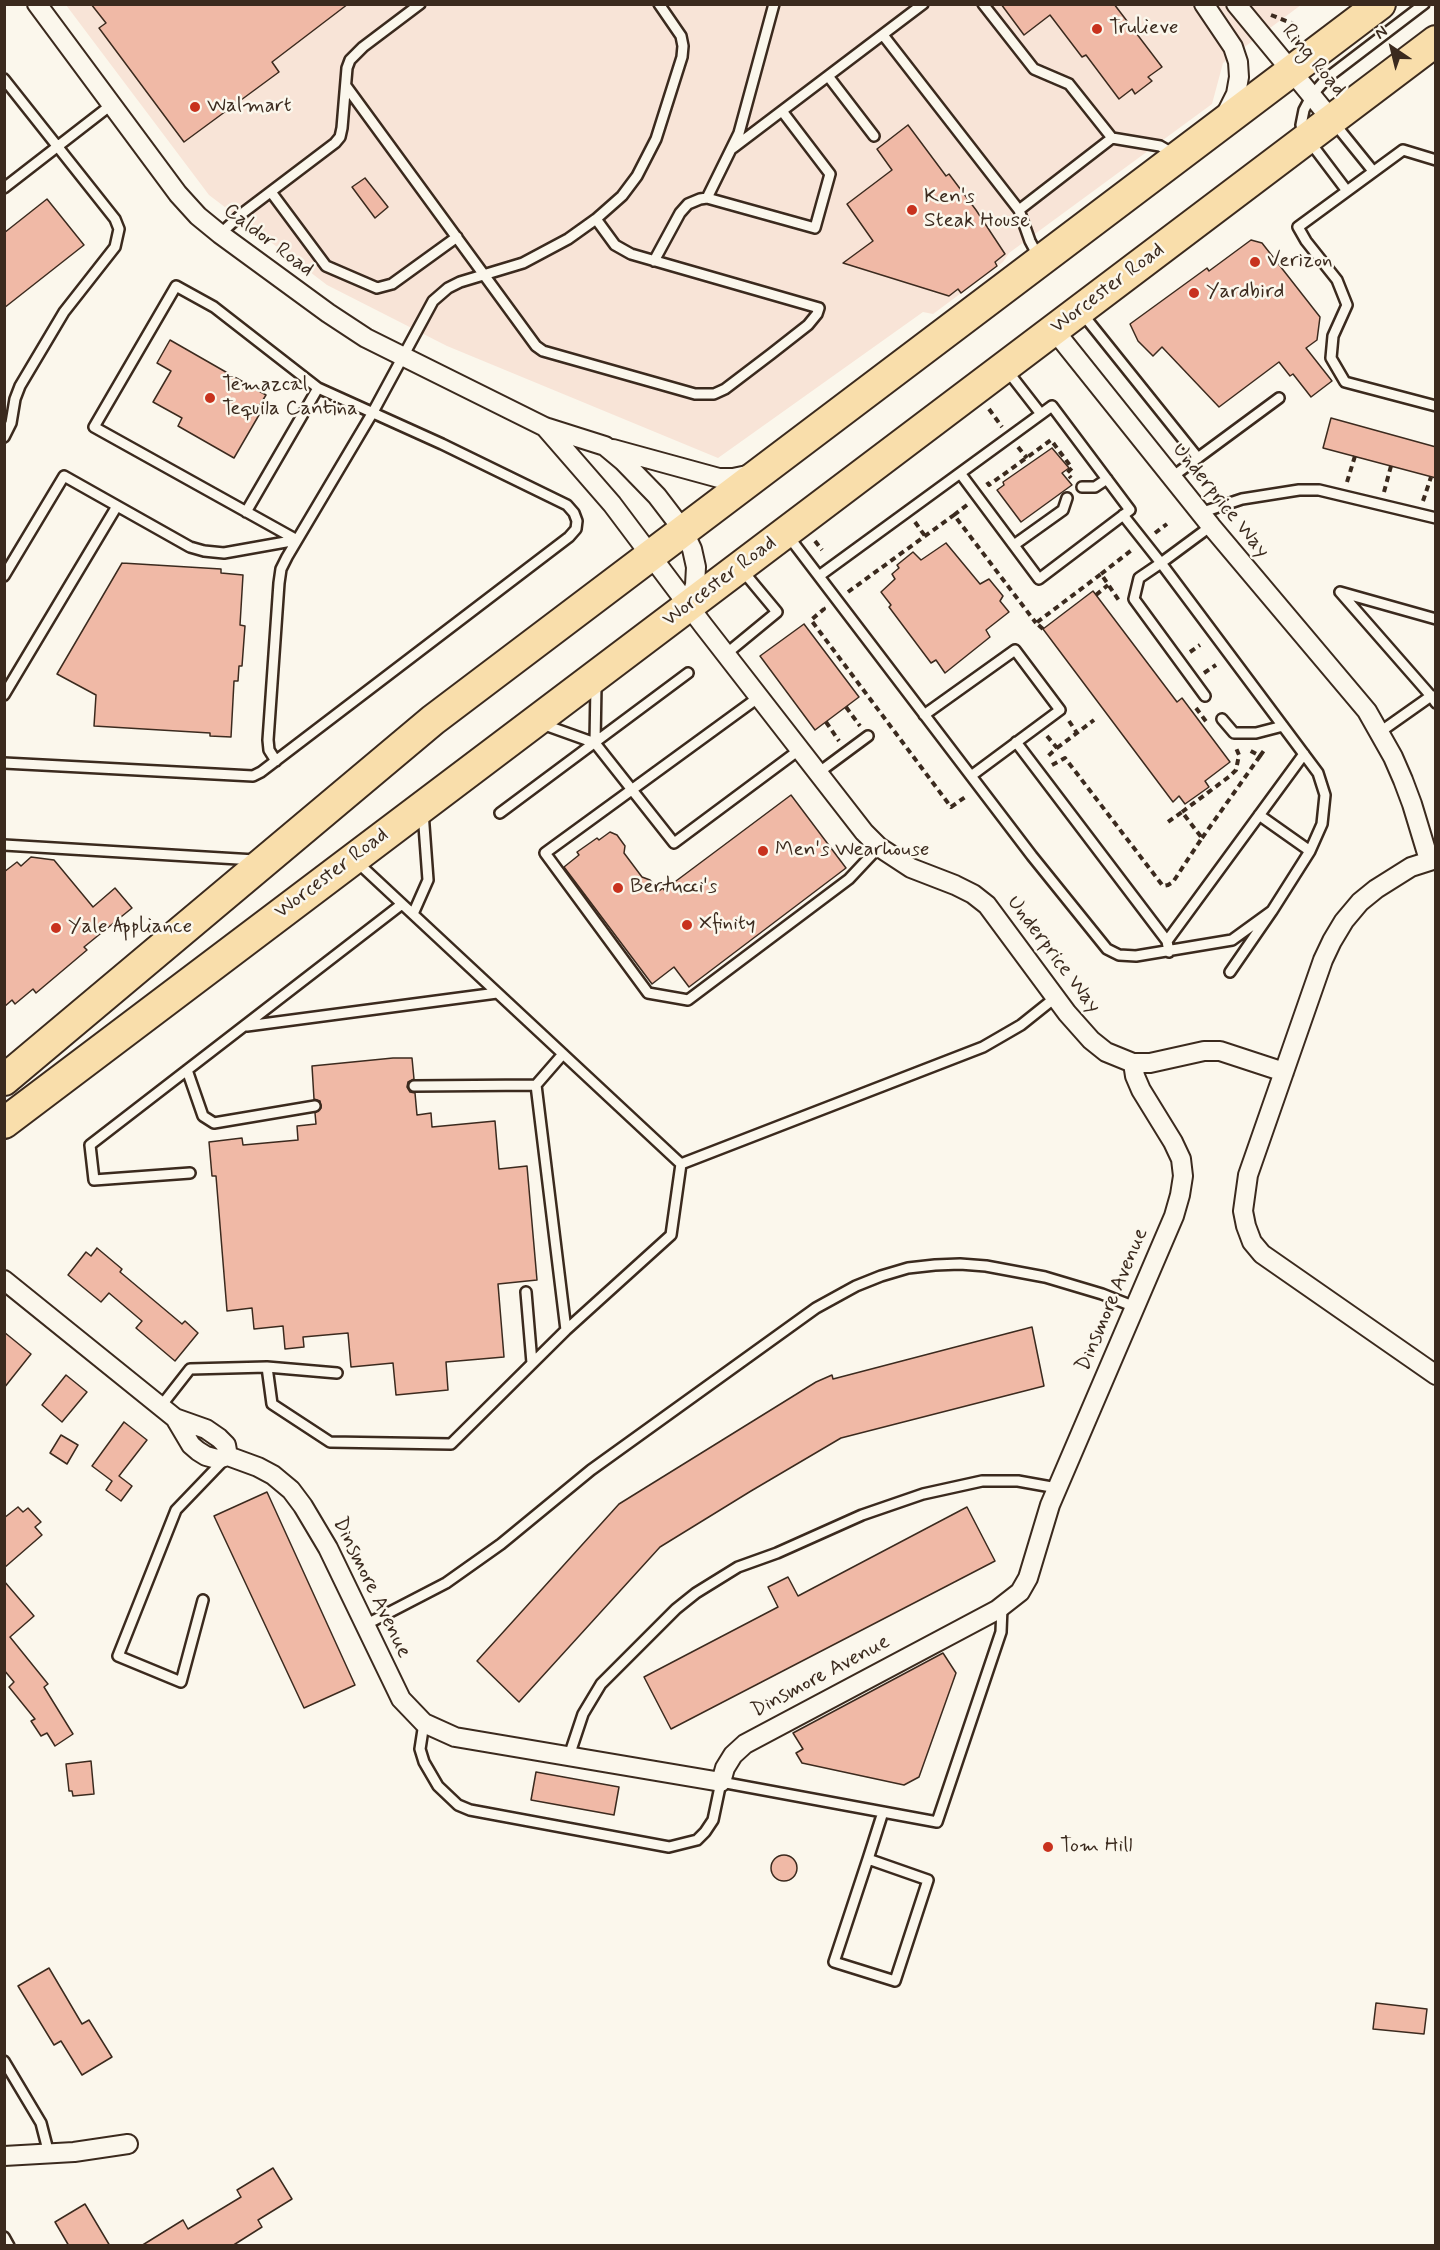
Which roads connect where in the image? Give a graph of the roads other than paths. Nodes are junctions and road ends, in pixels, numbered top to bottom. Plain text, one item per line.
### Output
1 (37, 4) edge
2 (420, 4) edge
3 (660, 4) edge
4 (774, 4) edge
5 (923, 4) edge
6 (983, 4) edge
7 (1204, 4) edge
8 (1236, 4) edge
9 (1380, 4) edge
10 (1424, 4) edge
11 (883, 35) junction
12 (1436, 41) edge
13 (1292, 71) junction
14 (828, 76) junction
15 (4, 79) edge
16 (346, 87) junction
17 (1312, 95) junction
18 (111, 105) junction
19 (782, 111) junction
20 (1331, 119) junction
21 (1212, 132) junction
22 (874, 136) dead end
23 (1112, 138) junction
24 (1306, 138) junction
25 (57, 146) junction
26 (732, 148) junction
27 (1178, 158) junction
28 (1436, 160) edge
29 (1373, 171) junction
30 (4, 188) edge
31 (1347, 191) junction
32 (271, 192) junction
33 (707, 198) junction
34 (1019, 210) junction
35 (596, 219) junction
36 (220, 234) junction
37 (457, 237) junction
38 (654, 261) junction
39 (1041, 261) junction
40 (484, 275) junction
41 (1080, 310) junction
42 (1054, 330) junction
43 (403, 356) junction
44 (1005, 367) junction
45 (318, 388) junction
46 (1279, 398) dead end
47 (1436, 406) edge
48 (373, 412) junction
49 (9, 413) edge
50 (1041, 414) junction
51 (545, 427) junction
52 (4, 437) edge
53 (605, 446) junction
54 (1198, 458) junction
55 (765, 469) junction
56 (960, 473) junction
57 (1172, 477) junction
58 (1107, 479) junction
59 (1082, 487) dead end
60 (1095, 487) junction
61 (1090, 497) dead end
62 (1067, 498) dead end
63 (117, 506) junction
64 (1074, 508) dead end
65 (1063, 510) junction
66 (246, 512) junction
67 (1123, 515) junction
68 (1436, 518) edge
69 (1205, 519) junction
70 (683, 530) junction
71 (799, 535) junction
72 (297, 540) junction
73 (1014, 545) junction
74 (650, 555) junction
75 (1161, 563) junction
76 (739, 567) junction
77 (4, 576) edge
78 (819, 576) junction
79 (688, 606) junction
80 (1436, 619) edge
81 (726, 654) junction
82 (688, 673) dead end
83 (596, 675) junction
84 (4, 695) edge
85 (1205, 696) dead end
86 (759, 697) junction
87 (1434, 698) edge
88 (924, 715) junction
89 (1222, 719) dead end
90 (534, 721) junction
91 (1283, 726) junction
92 (1380, 732) junction
93 (868, 736) road end
94 (595, 742) junction
95 (1016, 742) junction
96 (800, 750) junction
97 (1304, 754) junction
98 (276, 761) junction
99 (4, 763) edge
100 (818, 773) junction
101 (970, 776) junction
102 (632, 789) junction
103 (422, 806) junction
104 (500, 813) dead end
105 (1259, 815) junction
106 (4, 845) edge
107 (879, 847) junction
108 (1310, 850) junction
109 (352, 858) junction
110 (1432, 859) edge
111 (266, 861) junction
112 (402, 904) junction
113 (1272, 911) junction
114 (413, 915) junction
115 (1167, 940) junction
116 (1169, 952) junction
117 (1230, 972) dead end
118 (497, 993) junction
119 (1056, 997) junction
120 (244, 1026) junction
121 (563, 1054) junction
122 (1133, 1063) junction
123 (187, 1070) junction
124 (1284, 1072) junction
125 (9, 1073) edge
126 (536, 1085) junction
127 (414, 1086) dead end
128 (315, 1106) dead end
129 (4, 1123) edge
130 (681, 1164) junction
131 (190, 1173) dead end
132 (4, 1280) edge
133 (526, 1292) dead end
134 (1135, 1307) junction
135 (566, 1330) junction
136 (532, 1363) junction
137 (267, 1367) junction
138 (337, 1373) dead end
139 (1436, 1374) edge
140 (161, 1406) junction
141 (228, 1456) junction
142 (1057, 1488) junction
143 (203, 1600) dead end
144 (1002, 1606) junction
145 (365, 1625) junction
146 (424, 1723) junction
147 (569, 1756) junction
148 (721, 1782) junction
149 (883, 1812) junction
150 (868, 1859) junction
151 (4, 2061) edge
152 (128, 2144) dead end
153 (49, 2154) junction
154 (4, 2156) edge
155 (4, 2237) edge
156 (9, 2246) edge

1 - 18 street, Caldor Road
2 - 16 lane
3 - 35 lane
4 - 26 lane
5 - 11 lane
6 - 23 lane
7 - 21 street
8 - 13 street, Ring Road
9 - 13 highway
10 - 17 lane
11 - 14 lane
11 - 34 lane
12 - 20 highway, Worcester Road
13 - 17 street, Ring Road
13 - 21 highway
14 - 19 lane
14 - 22 lane
15 - 25 lane
16 - 32 lane
16 - 37 lane
17 - 20 street, Ring Road
17 - 24 lane
18 - 25 lane
18 - 36 street, Caldor Road
19 - 26 lane
19 - 33 lane
20 - 24 highway, Worcester Road
20 - 29 lane
21 - 27 highway
23 - 27 lane
23 - 34 lane
24 - 31 lane
24 - 41 highway, Worcester Road
25 - 30 lane
25 - 49 lane
26 - 33 lane
27 - 39 highway
28 - 29 lane
29 - 31 lane
31 - 47 lane
32 - 36 lane
32 - 37 lane
33 - 38 lane
34 - 39 lane
35 - 38 lane
35 - 40 lane
36 - 43 street, Caldor Road
37 - 40 lane
38 - 40 lane
39 - 55 highway
40 - 43 lane
41 - 42 highway, Worcester Road
41 - 54 lane
42 - 44 highway, Worcester Road
42 - 57 street, Underprice Way
43 - 48 lane
43 - 51 street, Caldor Road
44 - 50 lane
44 - 71 highway, Worcester Road
45 - 48 lane
45 - 66 lane
45 - 66 lane
46 - 54 lane
48 - 72 lane
48 - 98 lane
49 - 52 lane
50 - 56 lane
50 - 58 lane
51 - 53 street, Caldor Road
51 - 74 street, Caldor Road
53 - 55 street
53 - 70 street, Caldor Road
54 - 57 lane
55 - 70 highway
56 - 73 lane
56 - 78 lane
57 - 69 street, Underprice Way
58 - 60 lane
58 - 67 lane
59 - 60 lane
60 - 61 lane
62 - 65 lane
63 - 72 lane
63 - 77 lane
63 - 84 lane
64 - 65 lane
65 - 73 lane
66 - 72 lane
67 - 73 lane
67 - 75 lane
68 - 69 lane
69 - 75 lane
69 - 92 street, Underprice Way
70 - 74 highway
70 - 79 street, Caldor Road
71 - 76 highway, Worcester Road
71 - 78 lane
72 - 98 lane
74 - 79 street, Caldor Road
74 - 111 highway
75 - 85 lane
75 - 91 lane
76 - 79 highway, Worcester Road
76 - 81 lane
78 - 88 lane
79 - 81 street, Underprice Way
79 - 83 highway, Worcester Road
80 - 87 lane
81 - 86 street, Underprice Way
82 - 94 lane
83 - 90 highway, Worcester Road
83 - 94 lane
86 - 96 street, Underprice Way
86 - 102 lane
87 - 92 lane
88 - 95 lane
88 - 101 lane
89 - 91 lane
90 - 94 lane
90 - 103 highway, Worcester Road
91 - 97 lane
92 - 110 street, Underprice Way
93 - 100 lane
94 - 102 lane
94 - 104 lane
95 - 101 lane
95 - 115 lane
96 - 100 street, Underprice Way
96 - 102 lane
97 - 105 lane
97 - 108 lane
98 - 99 lane
100 - 107 street, Underprice Way
101 - 116 lane
102 - 107 lane
103 - 109 highway, Worcester Road
103 - 114 lane
105 - 108 lane
105 - 115 lane
106 - 111 lane
107 - 119 street, Underprice Way
108 - 113 lane
109 - 112 lane
109 - 129 highway, Worcester Road
110 - 124 street, Underprice Way
111 - 125 highway
112 - 114 lane
112 - 120 lane
113 - 116 lane
113 - 117 lane
114 - 118 lane
115 - 116 lane
118 - 120 lane
118 - 121 lane
119 - 122 street, Underprice Way
119 - 130 lane
120 - 123 lane
121 - 126 lane
121 - 130 lane
122 - 124 street, Underprice Way
122 - 134 street, Dinsmore Avenue
123 - 128 lane
123 - 131 lane
124 - 139 street, Underprice Way
126 - 127 lane
126 - 135 lane
130 - 135 lane
132 - 140 street, Dinsmore Avenue
133 - 136 lane
134 - 142 street, Dinsmore Avenue
134 - 145 lane
135 - 136 lane
136 - 137 lane
137 - 138 lane
137 - 140 lane
140 - 141 street, Dinsmore Avenue
141 - 143 lane
141 - 145 street, Dinsmore Avenue
142 - 144 street, Dinsmore Avenue
142 - 147 lane
144 - 148 street, Dinsmore Avenue
144 - 149 lane
145 - 146 street, Dinsmore Avenue
146 - 147 street, Dinsmore Avenue
146 - 148 lane
147 - 148 street, Dinsmore Avenue
148 - 149 lane
149 - 150 lane
150 - 150 lane
151 - 153 lane
152 - 153 street
153 - 154 street
155 - 156 lane

